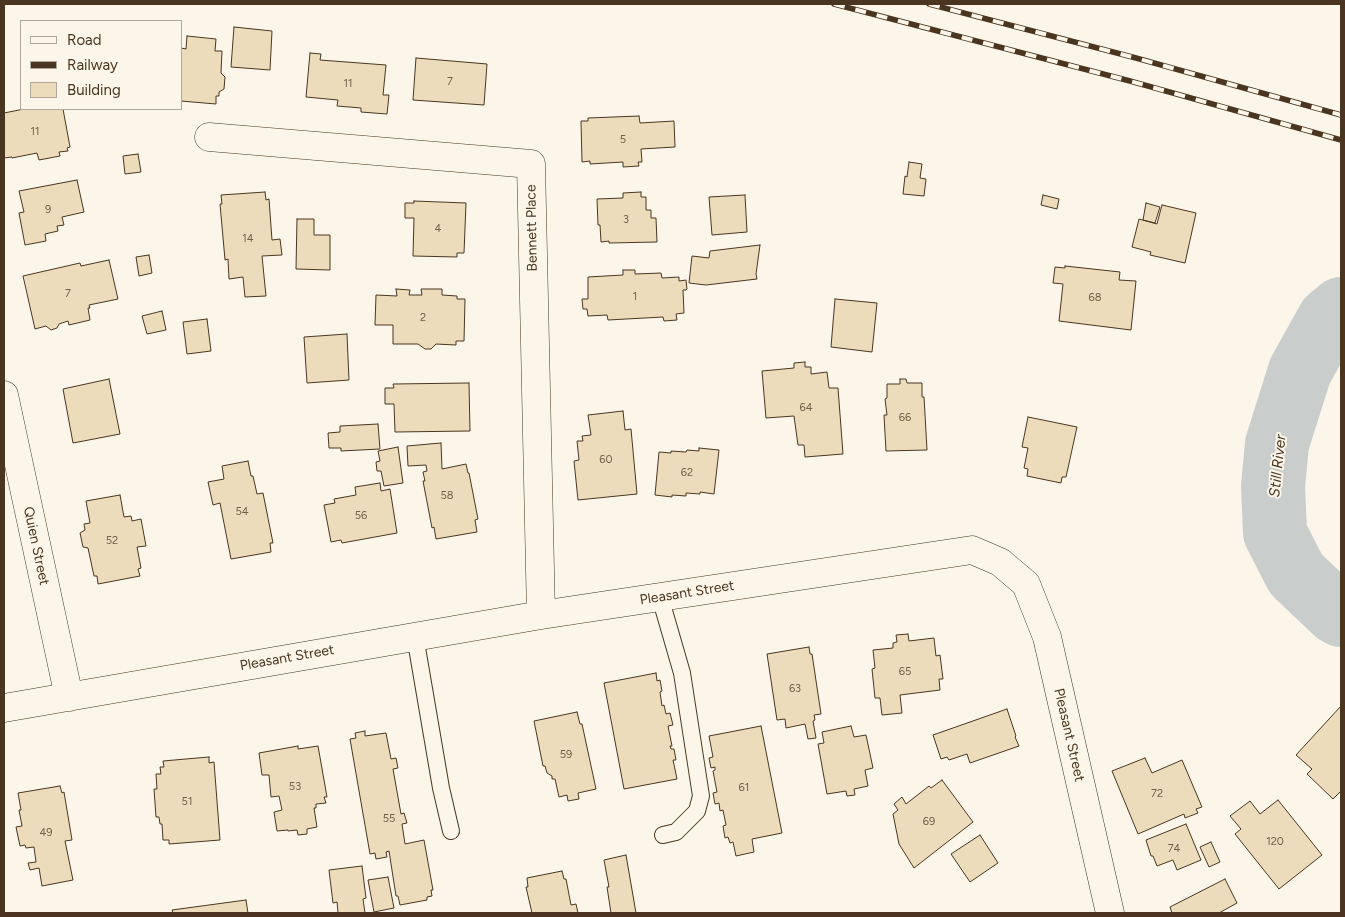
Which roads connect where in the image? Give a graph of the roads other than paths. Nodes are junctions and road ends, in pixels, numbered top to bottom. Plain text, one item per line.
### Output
1 (209, 137) dead end
2 (4, 394) edge
3 (660, 597) junction
4 (541, 615) junction
5 (415, 636) junction
6 (69, 696) junction
7 (4, 708) edge
8 (451, 830) dead end
9 (663, 835) dead end
10 (1110, 913) edge

1 - 4 street, Bennett Place
2 - 6 street, Quien Street
3 - 4 street, Pleasant Street
3 - 9 lane
3 - 10 street, Pleasant Street
4 - 5 street, Pleasant Street
5 - 6 street, Pleasant Street
5 - 8 lane
6 - 7 street, Pleasant Street

